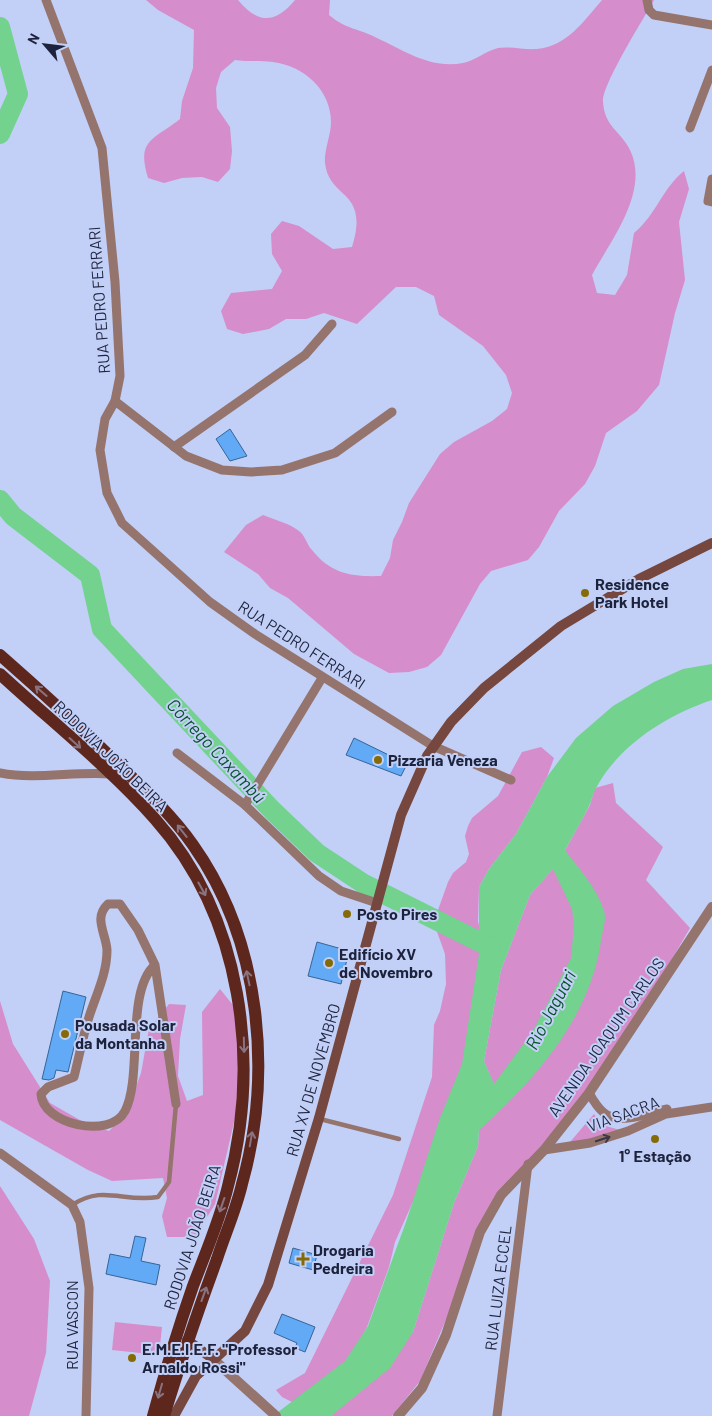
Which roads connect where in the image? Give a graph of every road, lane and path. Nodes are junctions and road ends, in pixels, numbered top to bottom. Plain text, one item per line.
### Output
1 (46, 0) edge
2 (647, 0) edge
3 (712, 25) edge
4 (712, 70) edge
5 (690, 128) dead end
6 (712, 179) edge
7 (710, 202) edge
8 (332, 324) dead end
9 (116, 401) junction
10 (392, 412) dead end
11 (174, 447) junction
12 (712, 543) edge
13 (0, 655) edge
14 (0, 674) edge
15 (322, 678) junction
16 (433, 746) junction
17 (177, 753) dead end
18 (0, 773) edge
19 (112, 774) junction
20 (511, 780) dead end
21 (247, 802) junction
22 (377, 902) junction
23 (712, 907) edge
24 (155, 965) junction
25 (589, 1093) junction
26 (712, 1102) edge
27 (176, 1104) joint
28 (712, 1107) edge
29 (665, 1112) junction
30 (318, 1118) junction
31 (399, 1139) dead end
32 (544, 1150) junction
33 (0, 1153) edge
34 (528, 1164) junction
35 (72, 1205) junction
36 (182, 1336) junction
37 (213, 1359) junction
38 (86, 1416) edge
39 (153, 1416) edge
40 (164, 1416) edge
41 (174, 1416) edge
42 (276, 1416) edge
43 (398, 1416) edge
44 (497, 1416) edge

1 - 9 street, RUA PEDRO FERRARI
2 - 3 street
4 - 5 street
6 - 7 street
8 - 11 street
9 - 11 street
9 - 15 street, RUA PEDRO FERRARI
10 - 11 street
12 - 16 main road, RUA XV DE NOVEMBRO
36 -> 13 main road, RODOVIA JOÃO BEIRA
14 -> 19 main road, RODOVIA JOÃO BEIRA
15 - 16 street, RUA PEDRO FERRARI
15 - 21 street
16 - 20 street, RUA PEDRO FERRARI
16 - 22 main road, RUA XV DE NOVEMBRO
17 - 21 street
18 - 19 street
19 -> 36 main road, RODOVIA JOÃO BEIRA
21 - 22 street
22 - 30 main road, RUA XV DE NOVEMBRO
23 - 25 street, AVENIDA JOAQUIM CARLOS
24 - 24 street
24 - 27 street
25 - 29 street, VIA SACRA
25 - 32 street, AVENIDA JOAQUIM CARLOS
26 - 29 street, VIA SACRA
27 - 35 lane
28 - 29 street, VIA SACRA
32 -> 29 street, VIA SACRA
30 - 31 lane
30 - 37 main road, RUA XV DE NOVEMBRO
32 - 34 street, AVENIDA JOAQUIM CARLOS
33 - 35 street
34 - 43 street, AVENIDA JOAQUIM CARLOS
34 - 44 street, RUA LUIZA ECCEL
35 - 38 street, RUA VASCON
36 - 37 main road
36 -> 39 main road, RODOVIA JOÃO BEIRA
36 - 40 main road
37 - 41 main road, RUA XV DE NOVEMBRO
37 - 42 street

